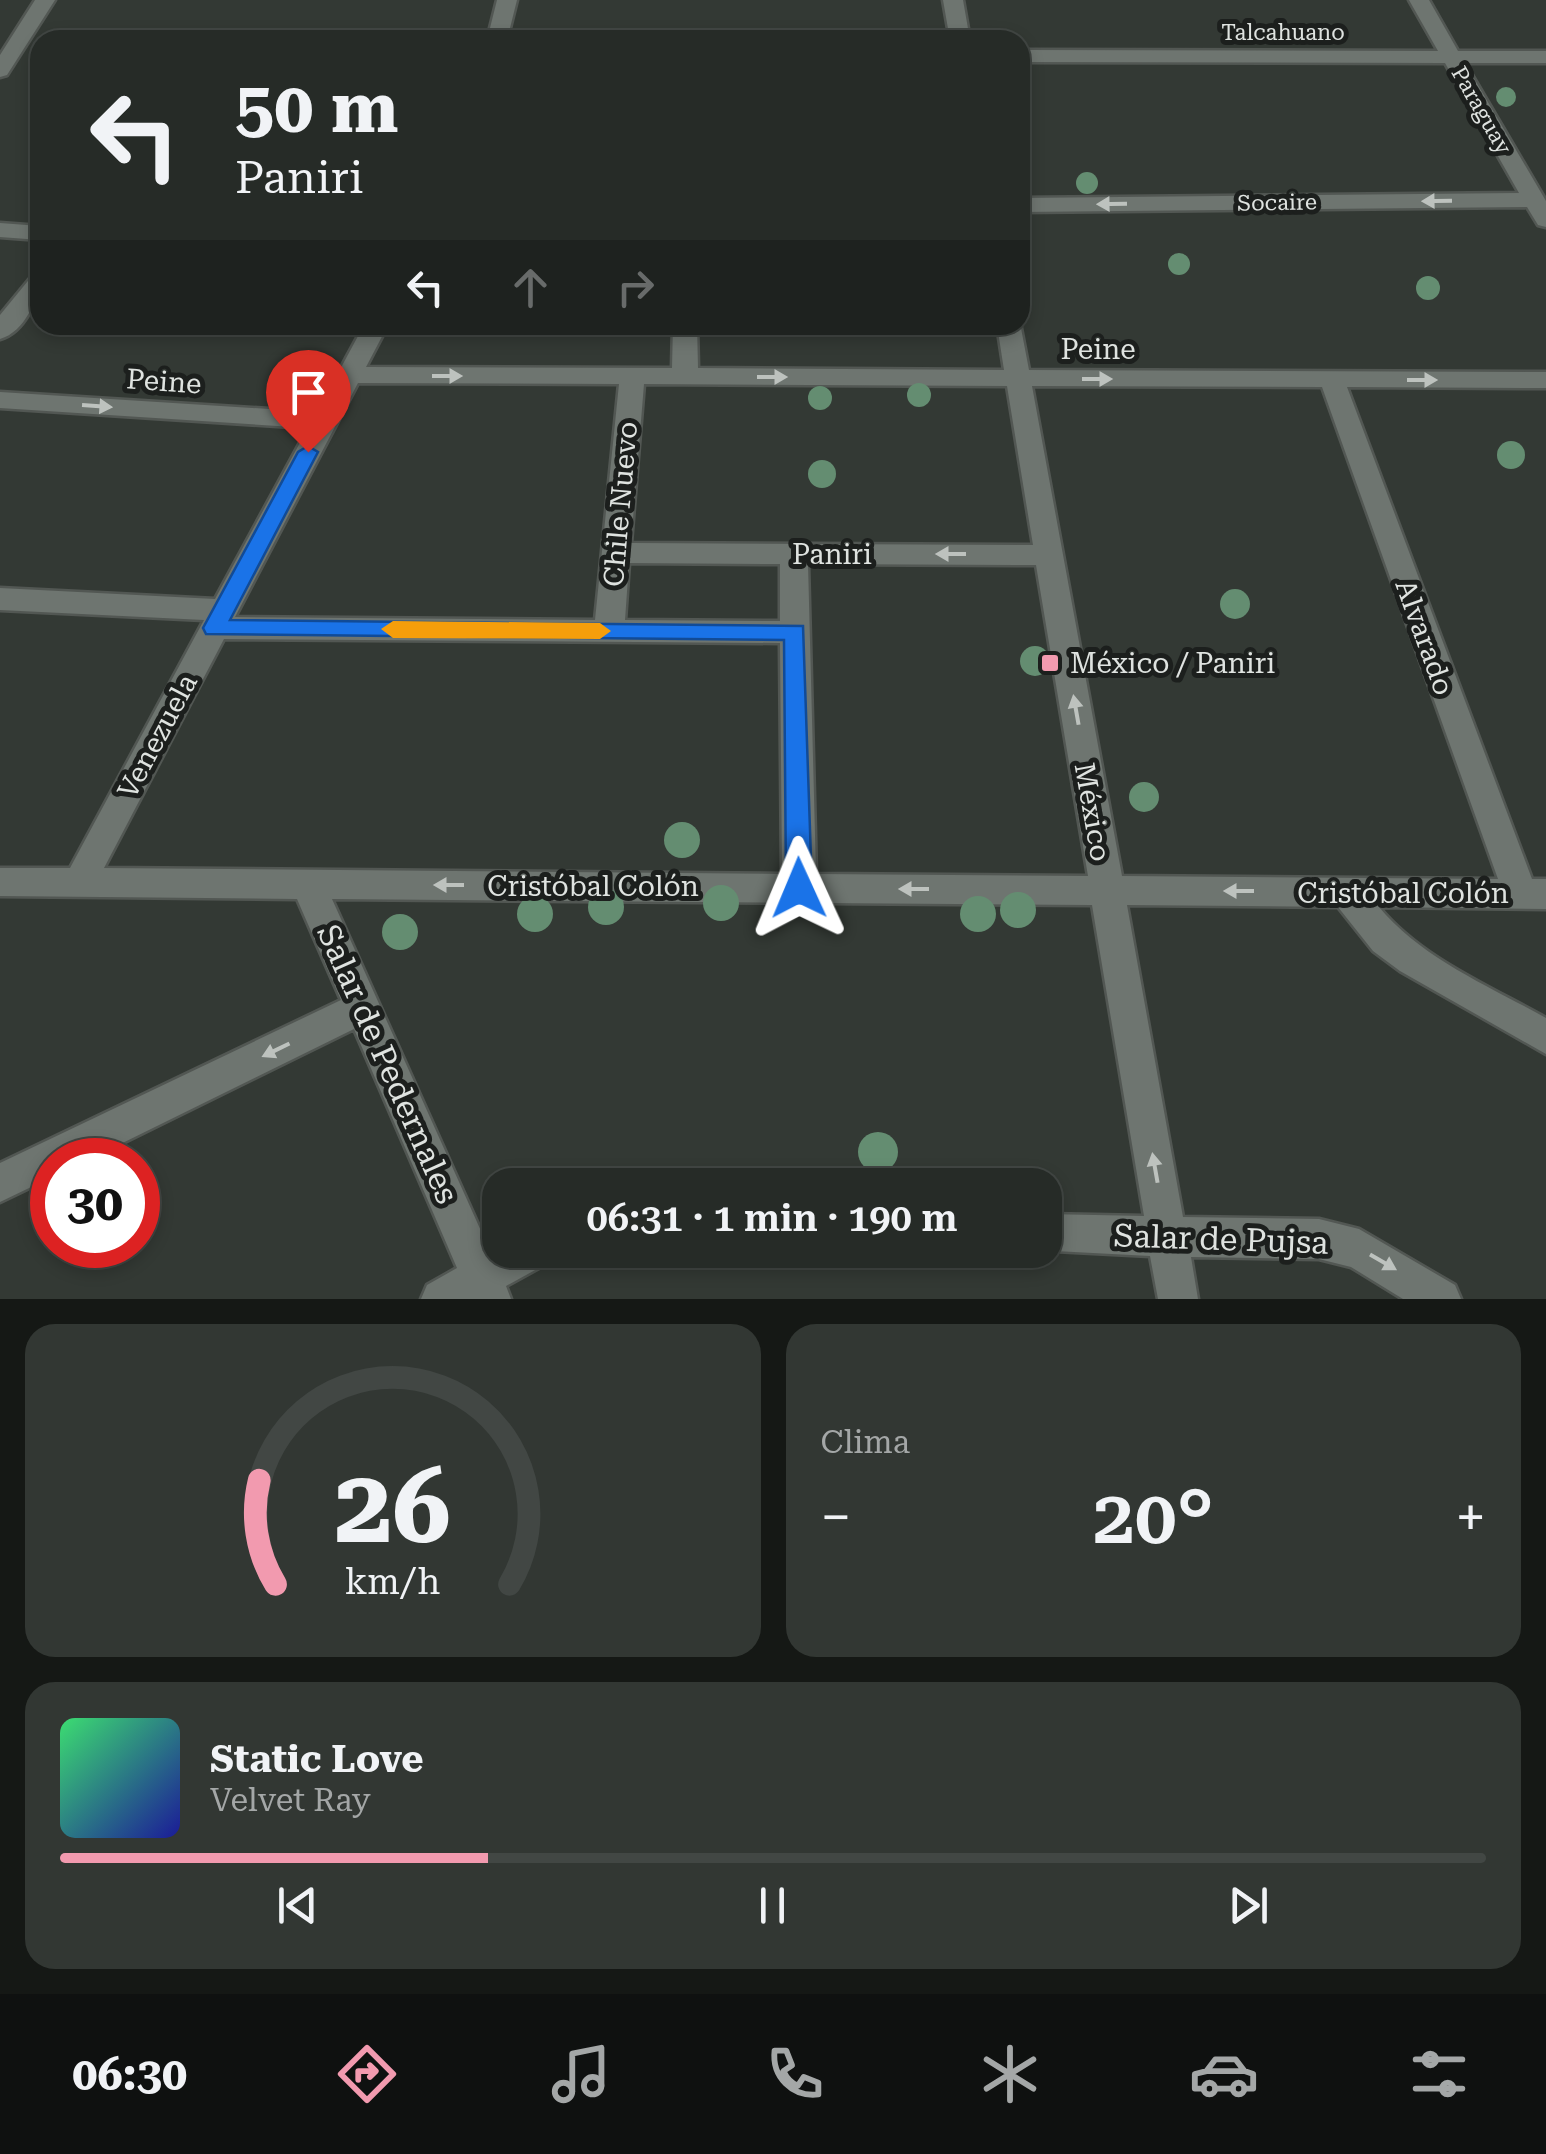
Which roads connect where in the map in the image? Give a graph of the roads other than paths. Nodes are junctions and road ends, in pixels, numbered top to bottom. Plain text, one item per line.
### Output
1 (45, 0) edge
2 (507, 0) edge
3 (953, 0) edge
4 (1419, 0) edge
5 (500, 30) edge
6 (958, 30) edge
7 (8, 45) edge
8 (1030, 56) edge
9 (1452, 57) junction
10 (1546, 57) edge
11 (0, 71) edge
12 (1030, 204) edge
13 (1542, 212) edge
14 (0, 230) edge
15 (30, 233) edge
16 (30, 294) edge
17 (0, 331) edge
18 (371, 335) edge
19 (684, 335) edge
20 (1011, 335) edge
21 (350, 375) junction
22 (632, 377) junction
23 (685, 377) junction
24 (1018, 378) junction
25 (1332, 380) junction
26 (1546, 380) edge
27 (0, 400) edge
28 (324, 421) junction
29 (616, 553) junction
30 (794, 554) junction
31 (1049, 555) junction
32 (0, 599) edge
33 (219, 619) junction
34 (609, 631) junction
35 (795, 632) junction
36 (0, 882) edge
37 (79, 883) junction
38 (308, 884) junction
39 (799, 888) junction
40 (1107, 891) junction
41 (1346, 892) junction
42 (1533, 894) edge
43 (364, 1008) junction
44 (1546, 1037) edge
45 (0, 1183) edge
46 (1062, 1234) edge
47 (1166, 1234) junction
48 (510, 1268) edge
49 (486, 1288) edge
50 (441, 1299) edge
51 (1178, 1299) edge
52 (1441, 1299) edge

1 - 7 street
2 - 5 street
3 - 6 street
4 - 9 street, Paraguay
7 - 11 street
8 - 9 street, Talcahuano
9 - 10 street, Talcahuano
9 - 13 street, Paraguay
13 -> 12 street, Socaire
14 - 15 street
16 - 17 street
18 - 21 street, Venezuela
19 - 23 street
20 - 24 street, México
21 -> 22 street, Peine
21 - 28 street, Venezuela
22 - 23 street, Peine
22 - 29 street, Chile Nuevo
23 -> 24 street, Peine
24 -> 25 street, Peine
24 - 31 street, México
25 -> 26 street, Peine
25 - 42 street, Alvarado
27 -> 28 street, Peine
28 - 33 street, Venezuela
29 - 30 street, Paniri
29 - 34 street, Chile Nuevo
31 -> 30 street, Paniri
30 - 35 street
40 -> 31 street, México
32 - 33 street
33 - 34 street
33 - 37 street, Venezuela
34 - 35 street
35 - 39 street
36 - 37 street, Cristóbal Colón
37 - 38 street, Cristóbal Colón
39 -> 38 street, Cristóbal Colón
38 - 43 street, Salar de Pedernales
40 -> 39 street, Cristóbal Colón
41 -> 40 street, Cristóbal Colón
47 -> 40 street, México
41 - 42 street, Cristóbal Colón
41 - 44 street
43 -> 45 street
43 - 49 street, Salar de Pedernales
46 - 47 street, Salar de Pujsa
47 - 51 street, México
47 -> 52 street, Salar de Pujsa
48 - 49 street
49 - 50 street

